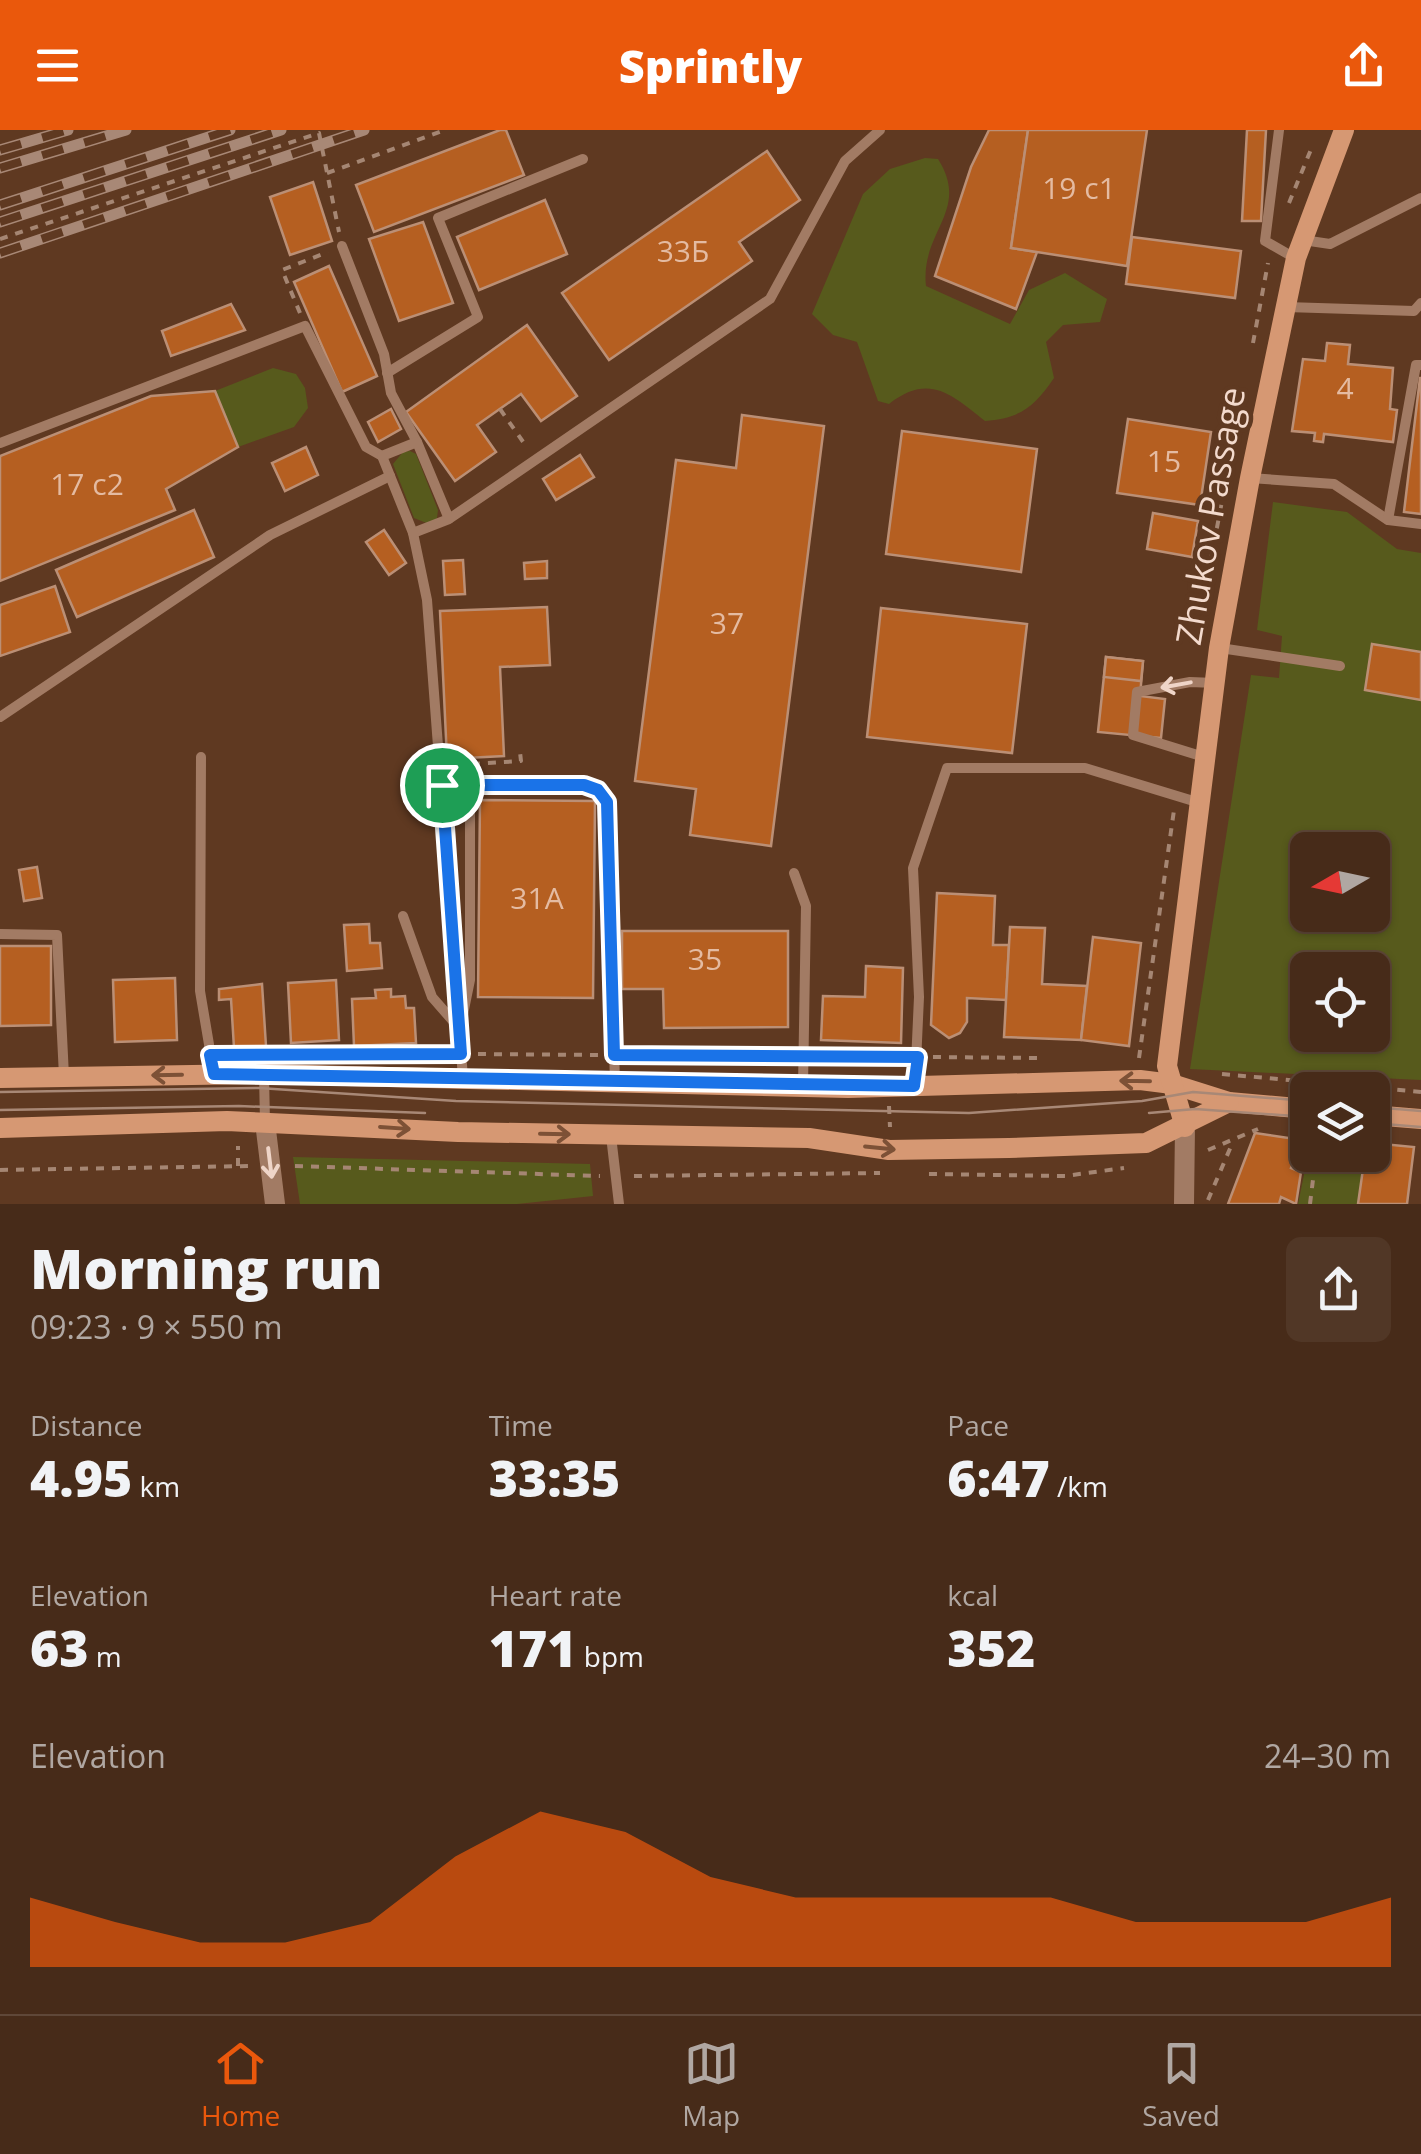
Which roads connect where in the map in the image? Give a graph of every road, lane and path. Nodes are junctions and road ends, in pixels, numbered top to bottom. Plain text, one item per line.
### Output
1 (445, 130) edge
2 (880, 130) edge
3 (1279, 130) edge
4 (1344, 130) edge
5 (583, 159) dead end
6 (327, 172) junction
7 (1421, 198) edge
8 (0, 239) edge
9 (342, 246) junction
10 (1299, 249) junction
11 (1421, 303) edge
12 (1284, 307) junction
13 (305, 326) junction
14 (1421, 366) edge
15 (387, 373) junction
16 (500, 409) dead end
17 (514, 428) dead end
18 (418, 442) junction
19 (0, 443) edge
20 (382, 456) junction
21 (390, 476) junction
22 (1250, 478) junction
23 (448, 519) junction
24 (1388, 520) junction
25 (1421, 524) edge
26 (413, 533) junction
27 (1219, 648) junction
28 (1340, 666) dead end
29 (1214, 682) junction
30 (0, 717) edge
31 (520, 752) dead end
32 (201, 757) dead end
33 (1204, 757) junction
34 (441, 766) junction
35 (470, 784) junction
36 (442, 785) junction
37 (1200, 803) junction
38 (794, 874) dead end
39 (403, 916) dead end
40 (0, 934) edge
41 (460, 1029) junction
42 (461, 1054) junction
43 (614, 1055) junction
44 (803, 1056) junction
45 (890, 1056) junction
46 (918, 1057) junction
47 (1047, 1058) dead end
48 (1139, 1060) dead end
49 (214, 1074) junction
50 (264, 1074) junction
51 (1221, 1074) dead end
52 (1169, 1075) junction
53 (64, 1077) junction
54 (0, 1078) edge
55 (463, 1079) junction
56 (616, 1084) junction
57 (889, 1086) junction
58 (914, 1086) junction
59 (803, 1087) junction
60 (1421, 1092) edge
61 (1229, 1102) junction
62 (1290, 1107) edge
63 (1390, 1116) edge
64 (1421, 1119) edge
65 (265, 1122) junction
66 (1185, 1127) junction
67 (0, 1128) edge
68 (612, 1136) junction
69 (1233, 1142) dead end
70 (889, 1150) junction
71 (270, 1165) junction
72 (1132, 1167) dead end
73 (0, 1170) edge
74 (1314, 1172) edge
75 (615, 1174) junction
76 (928, 1174) dead end
77 (275, 1204) edge
78 (619, 1204) edge
79 (1184, 1204) edge
80 (1206, 1204) edge
81 (1310, 1204) edge

1 - 6 path
2 - 23 lane
3 - 10 lane
4 - 10 main road, Zhukov Passage
5 - 15 lane
6 - 8 path
6 - 9 path
7 - 10 lane
9 - 13 path
9 - 15 lane
10 - 12 main road, Zhukov Passage
11 - 12 lane
12 - 22 main road, Zhukov Passage
13 - 19 lane
13 - 20 lane
14 - 24 lane
15 - 18 lane
16 - 17 path
18 - 20 lane
18 - 23 lane
20 - 21 lane
21 - 26 lane
21 - 30 lane
22 - 24 lane
22 - 27 main road, Zhukov Passage
23 - 26 lane
24 - 25 lane
26 - 34 lane
27 - 28 lane
27 - 29 main road, Zhukov Passage
29 - 33 main road, Zhukov Passage
29 -> 33 lane
31 - 34 path
32 - 49 lane
33 - 37 main road, Zhukov Passage
34 - 36 lane
35 - 36 lane
35 - 41 lane
35 - 43 lane
36 - 41 lane
37 - 46 lane
37 - 52 main road, Zhukov Passage
38 - 44 lane
39 - 41 lane
40 - 53 lane
41 - 42 lane
42 - 43 path
42 - 55 lane
43 - 44 path
43 - 56 lane
44 - 45 path
44 - 59 lane
45 - 46 path
45 - 57 path
46 - 47 path
46 - 58 lane
48 - 52 path
49 - 50 main road
49 -> 53 main road
50 - 55 main road
50 - 65 lane
51 - 60 path
52 -> 58 main road
52 - 61 main road
52 - 66 main road
53 - 54 main road
55 - 56 main road
56 - 59 main road
57 - 58 main road
57 - 59 main road
57 - 70 path
61 - 62 main road
61 - 66 main road
63 - 64 main road
65 - 67 main road
65 -> 68 main road
65 -> 71 street
66 - 70 main road
66 - 79 street
68 -> 70 main road
68 - 75 lane
69 - 80 path
70 - 75 path
71 - 73 path
71 - 75 path
71 - 77 street
72 - 76 path
74 - 81 path
75 - 78 lane

